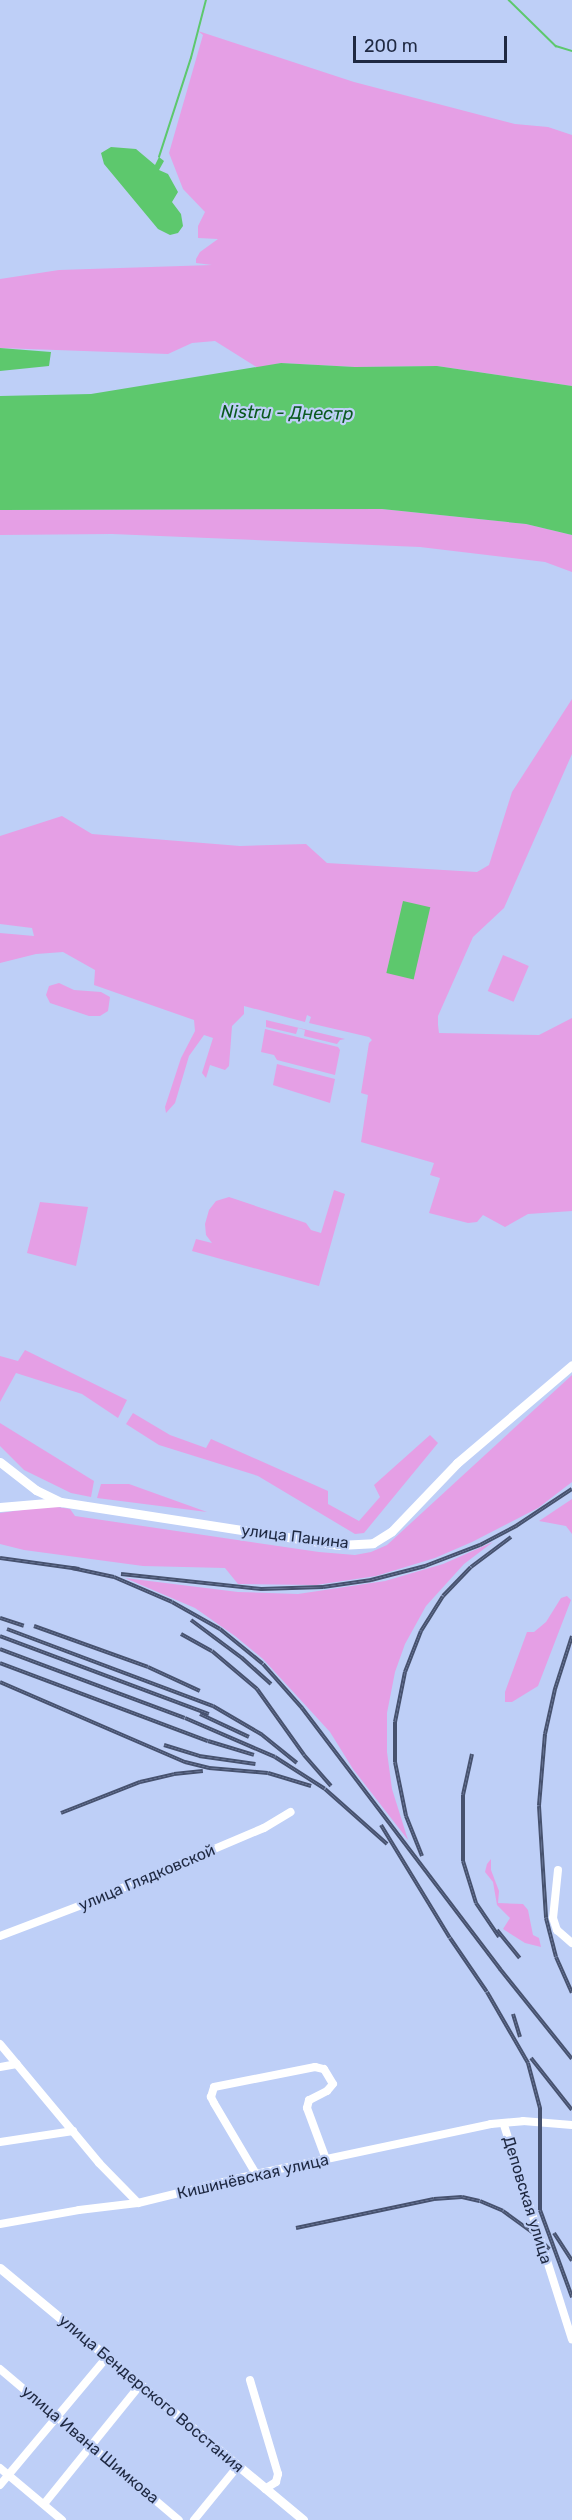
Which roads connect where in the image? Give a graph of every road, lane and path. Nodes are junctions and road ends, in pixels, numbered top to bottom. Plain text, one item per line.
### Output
1 (572, 1365) edge
2 (0, 1462) edge
3 (61, 1502) junction
4 (0, 1508) edge
5 (291, 1812) dead end
6 (558, 1870) dead end
7 (0, 1936) edge
8 (572, 1943) edge
9 (0, 2044) edge
10 (16, 2064) junction
11 (0, 2067) edge
12 (504, 2125) junction
13 (572, 2125) edge
14 (73, 2131) junction
15 (0, 2142) edge
16 (326, 2159) junction
17 (256, 2174) junction
18 (138, 2203) junction
19 (0, 2224) edge
20 (1, 2270) edge
21 (572, 2340) edge
22 (107, 2357) junction
23 (0, 2369) edge
24 (250, 2380) dead end
25 (140, 2385) junction
26 (57, 2416) junction
27 (91, 2446) junction
28 (238, 2466) junction
29 (0, 2468) edge
30 (8, 2475) junction
31 (0, 2485) edge
32 (265, 2489) junction
33 (44, 2504) junction
34 (298, 2518) edge
35 (62, 2520) edge
36 (179, 2520) edge
37 (194, 2520) edge

1 - 3 main road, улица Панина
2 - 3 main road, улица Панина
3 - 4 main road
5 - 7 street, улица Глядковской
6 - 8 street
9 - 10 street
10 - 11 street
10 - 14 street
12 - 13 street, Деповская улица
12 - 16 street, Кишинёвская улица
12 - 21 street, Деповская улица
14 - 15 street
14 - 18 street
16 - 17 street, Кишинёвская улица
16 - 17 street
17 - 18 street, Кишинёвская улица
18 - 19 street, Кишинёвская улица
20 - 22 main road, улица Бендерского Восстания
22 - 25 main road, улица Бендерского Восстания
22 - 26 street
23 - 26 street, улица Ивана Шимкова
24 - 32 street
25 - 27 street
25 - 28 main road, улица Бендерского Восстания
26 - 27 street, улица Ивана Шимкова
26 - 30 street
27 - 33 street
27 - 36 street, улица Ивана Шимкова
28 - 32 main road, улица Бендерского Восстания
28 - 37 street
29 - 30 street
30 - 31 street
30 - 33 street
32 - 34 main road, улица Бендерского Восстания
33 - 35 street

